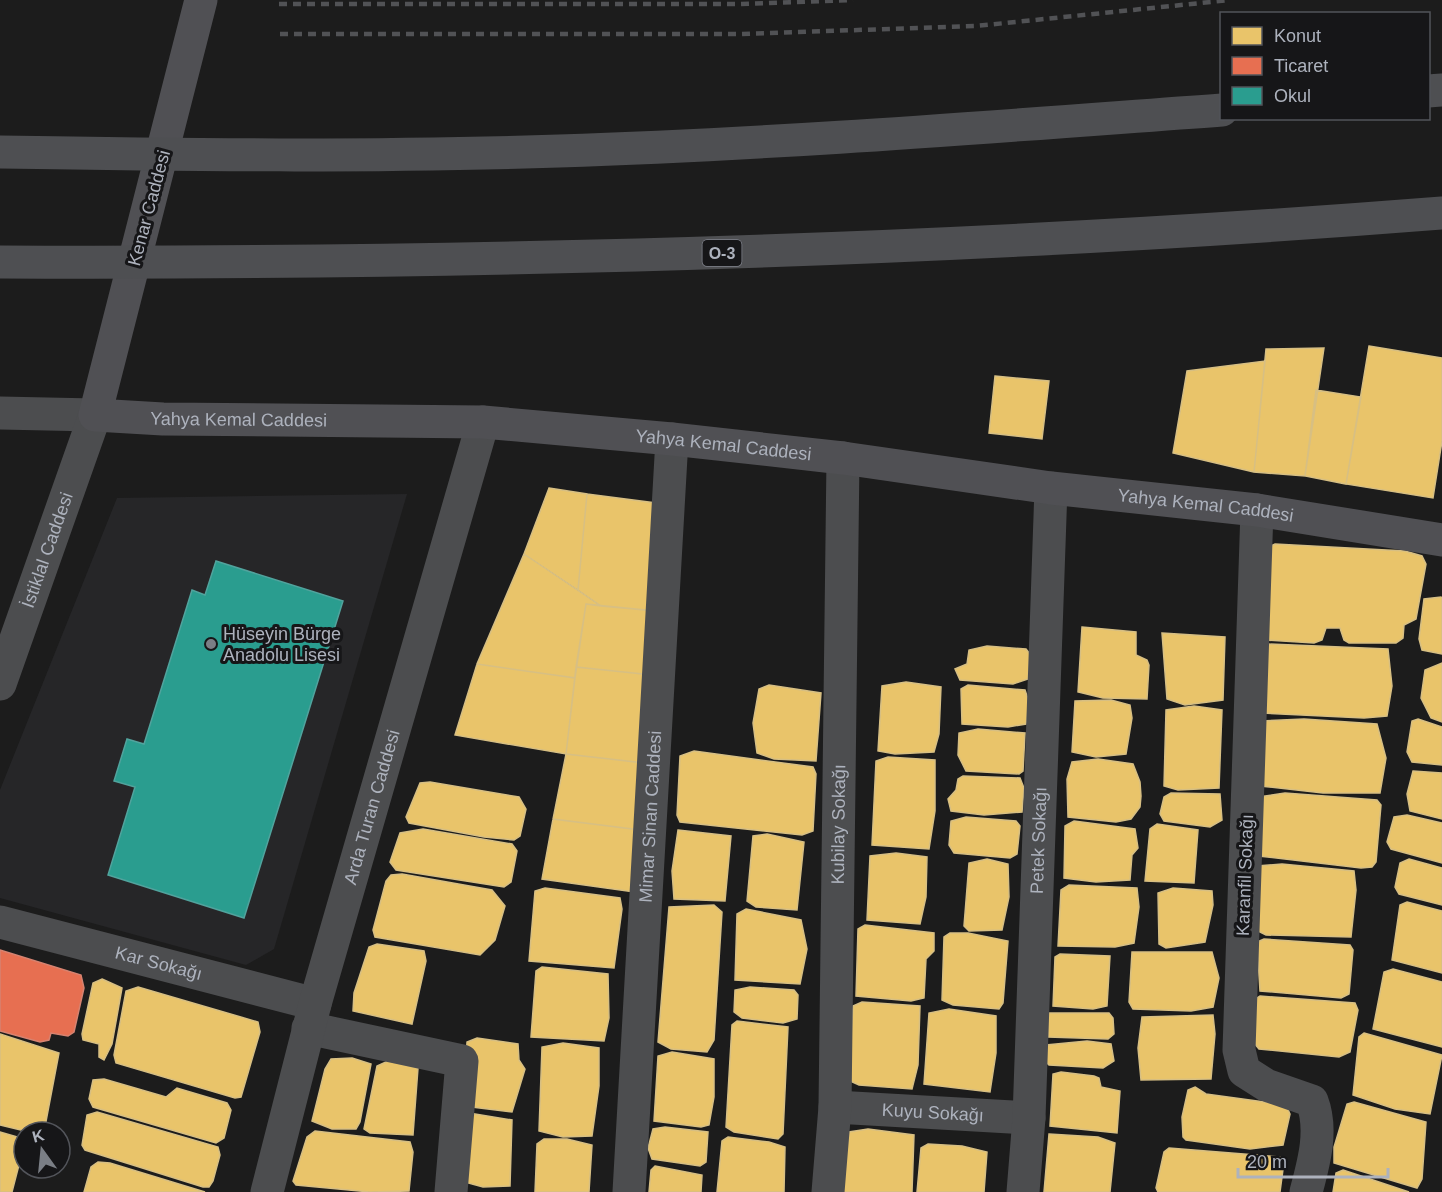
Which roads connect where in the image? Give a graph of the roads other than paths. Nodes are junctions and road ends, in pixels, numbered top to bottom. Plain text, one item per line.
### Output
1 (199, 11) edge
2 (1220, 110) edge
3 (0, 152) edge
4 (1442, 213) edge
5 (0, 262) edge
6 (0, 413) edge
7 (95, 415) junction
8 (483, 422) junction
9 (672, 439) junction
10 (843, 458) junction
11 (1051, 488) junction
12 (1257, 510) junction
13 (1442, 540) edge
14 (0, 684) edge
15 (0, 922) edge
16 (312, 1016) junction
17 (835, 1107) junction
18 (1029, 1118) junction
19 (267, 1192) edge
20 (451, 1192) edge
21 (629, 1192) edge
22 (828, 1192) edge
23 (1023, 1192) edge
24 (1306, 1192) edge

1 - 7 main road, Kenar Caddesi
2 - 3 highway
4 - 5 highway, O-3
6 - 7 street, Yahya Kemal Caddesi
7 - 8 main road, Yahya Kemal Caddesi
7 - 14 street, İstiklal Caddesi
8 - 9 main road, Yahya Kemal Caddesi
8 - 16 street, Arda Turan Caddesi
9 - 10 main road, Yahya Kemal Caddesi
9 - 21 street, Mimar Sinan Caddesi
10 - 11 main road, Yahya Kemal Caddesi
10 - 17 street, Kubilay Sokağı
11 - 12 main road, Yahya Kemal Caddesi
11 - 18 street, Petek Sokağı
12 - 13 main road, Yahya Kemal Caddesi
12 - 24 street, Karanfil Sokağı
15 - 16 street, Kar Sokağı
16 - 19 street, Arda Turan Caddesi
16 - 20 street, Kar Sokağı
17 - 18 street, Kuyu Sokağı
17 - 22 street, Kubilay Sokağı
18 - 23 street, Petek Sokağı

